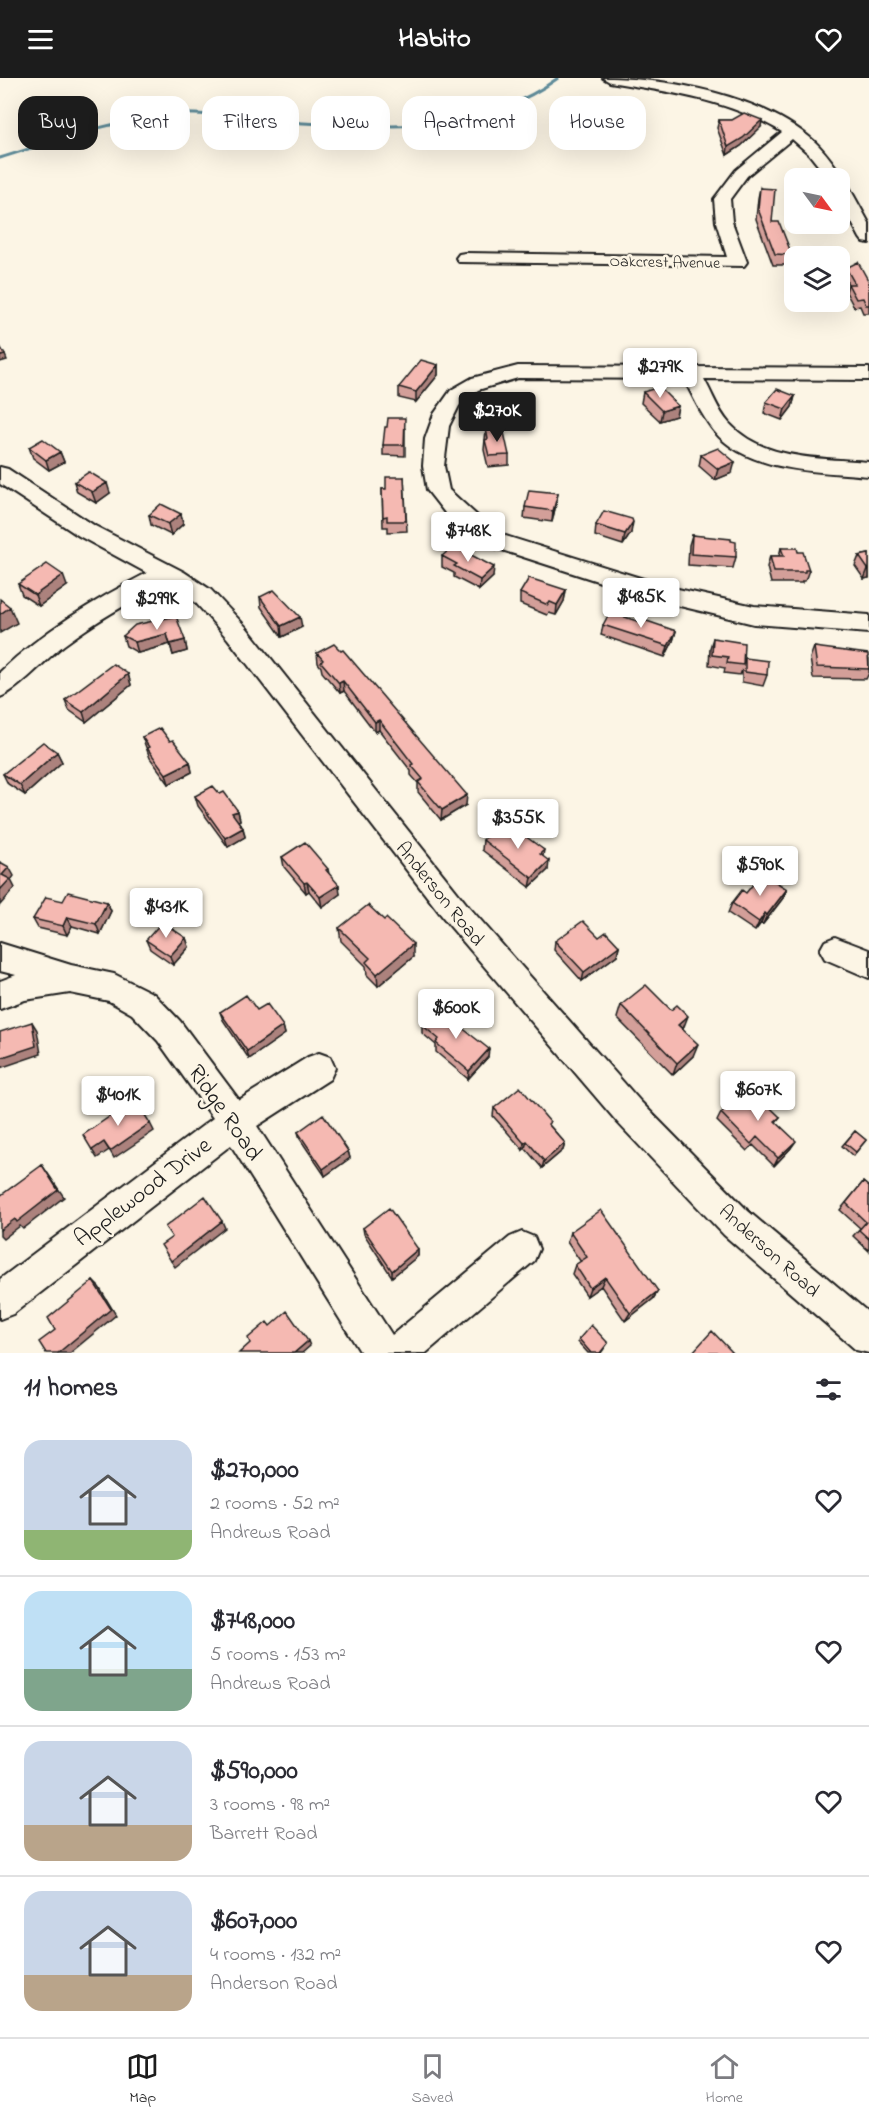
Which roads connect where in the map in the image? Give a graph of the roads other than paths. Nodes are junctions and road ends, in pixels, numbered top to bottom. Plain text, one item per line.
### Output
1 (610, 78) edge
2 (792, 132) junction
3 (828, 168) edge
4 (850, 203) edge
5 (869, 238) edge
6 (465, 258) dead end
7 (690, 372) junction
8 (869, 374) edge
9 (869, 469) edge
10 (6, 485) edge
11 (166, 573) junction
12 (869, 624) edge
13 (0, 687) edge
14 (835, 950) dead end
15 (0, 957) edge
16 (869, 964) edge
17 (71, 979) junction
18 (0, 995) edge
19 (319, 1068) dead end
20 (235, 1121) junction
21 (522, 1249) dead end
22 (0, 1301) edge
23 (869, 1337) edge
24 (382, 1353) edge
25 (398, 1353) edge

1 - 2 street
2 - 3 street
2 - 6 street, Oakcrest Avenue
4 - 5 street
7 - 8 street
7 - 9 street
7 - 12 street
10 - 11 street, Anderson Road
11 - 13 street
11 - 23 street, Anderson Road
14 - 16 street
15 - 17 street, Ridge Road
17 - 18 street
17 - 20 street, Ridge Road
19 - 20 street, Applewood Drive
20 - 22 street, Applewood Drive
20 - 24 street, Ridge Road
21 - 25 street

